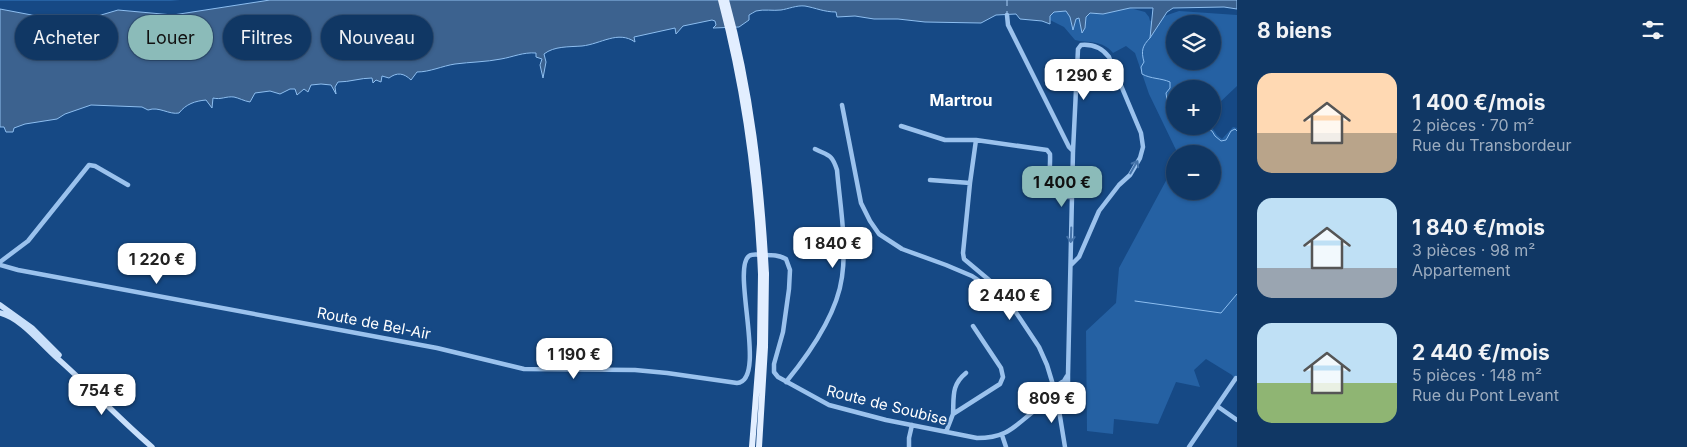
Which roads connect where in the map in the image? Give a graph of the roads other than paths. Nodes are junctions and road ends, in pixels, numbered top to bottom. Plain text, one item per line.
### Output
1 (721, 0) edge
2 (726, 0) edge
3 (1007, 16) dead end
4 (842, 105) dead end
5 (901, 126) dead end
6 (976, 140) junction
7 (816, 149) dead end
8 (1073, 151) junction
9 (930, 180) dead end
10 (970, 183) junction
11 (128, 185) dead end
12 (1072, 197) junction
13 (0, 263) edge
14 (1070, 265) junction
15 (763, 274) junction
16 (1005, 298) junction
17 (0, 305) edge
18 (0, 313) edge
19 (973, 326) dead end
20 (68, 367) junction
21 (966, 373) dead end
22 (1068, 375) junction
23 (1236, 378) dead end
24 (786, 382) junction
25 (1053, 387) junction
26 (1057, 398) junction
27 (1217, 406) junction
28 (1038, 408) junction
29 (953, 414) junction
30 (1237, 420) edge
31 (912, 425) junction
32 (946, 432) junction
33 (1002, 435) junction
34 (152, 447) edge
35 (752, 447) edge
36 (759, 447) edge
37 (909, 447) edge
38 (1006, 447) edge
39 (1065, 447) edge
40 (1189, 447) edge

1 - 15 main road, bridge
2 - 15 main road, bridge
3 - 8 street
4 - 16 street
5 - 6 street
6 - 10 street
6 - 12 street
7 - 24 street
8 - 12 street
14 -> 8 street
9 - 10 street
10 - 16 street
11 - 13 street
12 -> 14 street
13 - 24 street, Route de Bel-Air
14 - 22 street
15 - 35 main road
15 - 36 main road
16 - 25 street
17 - 20 main road
18 - 20 main road
19 - 29 street
20 - 34 main road
21 - 29 street
22 - 25 street
22 - 26 street
23 - 27 street
24 - 31 street, Route de Soubise
25 - 26 street
25 - 28 street
26 - 28 street
26 - 39 street
27 - 30 street
27 - 40 street
28 - 33 street
29 - 32 street
31 - 32 street, Route de Soubise
31 - 37 street
32 - 33 street, Route de Soubise
33 - 38 street

